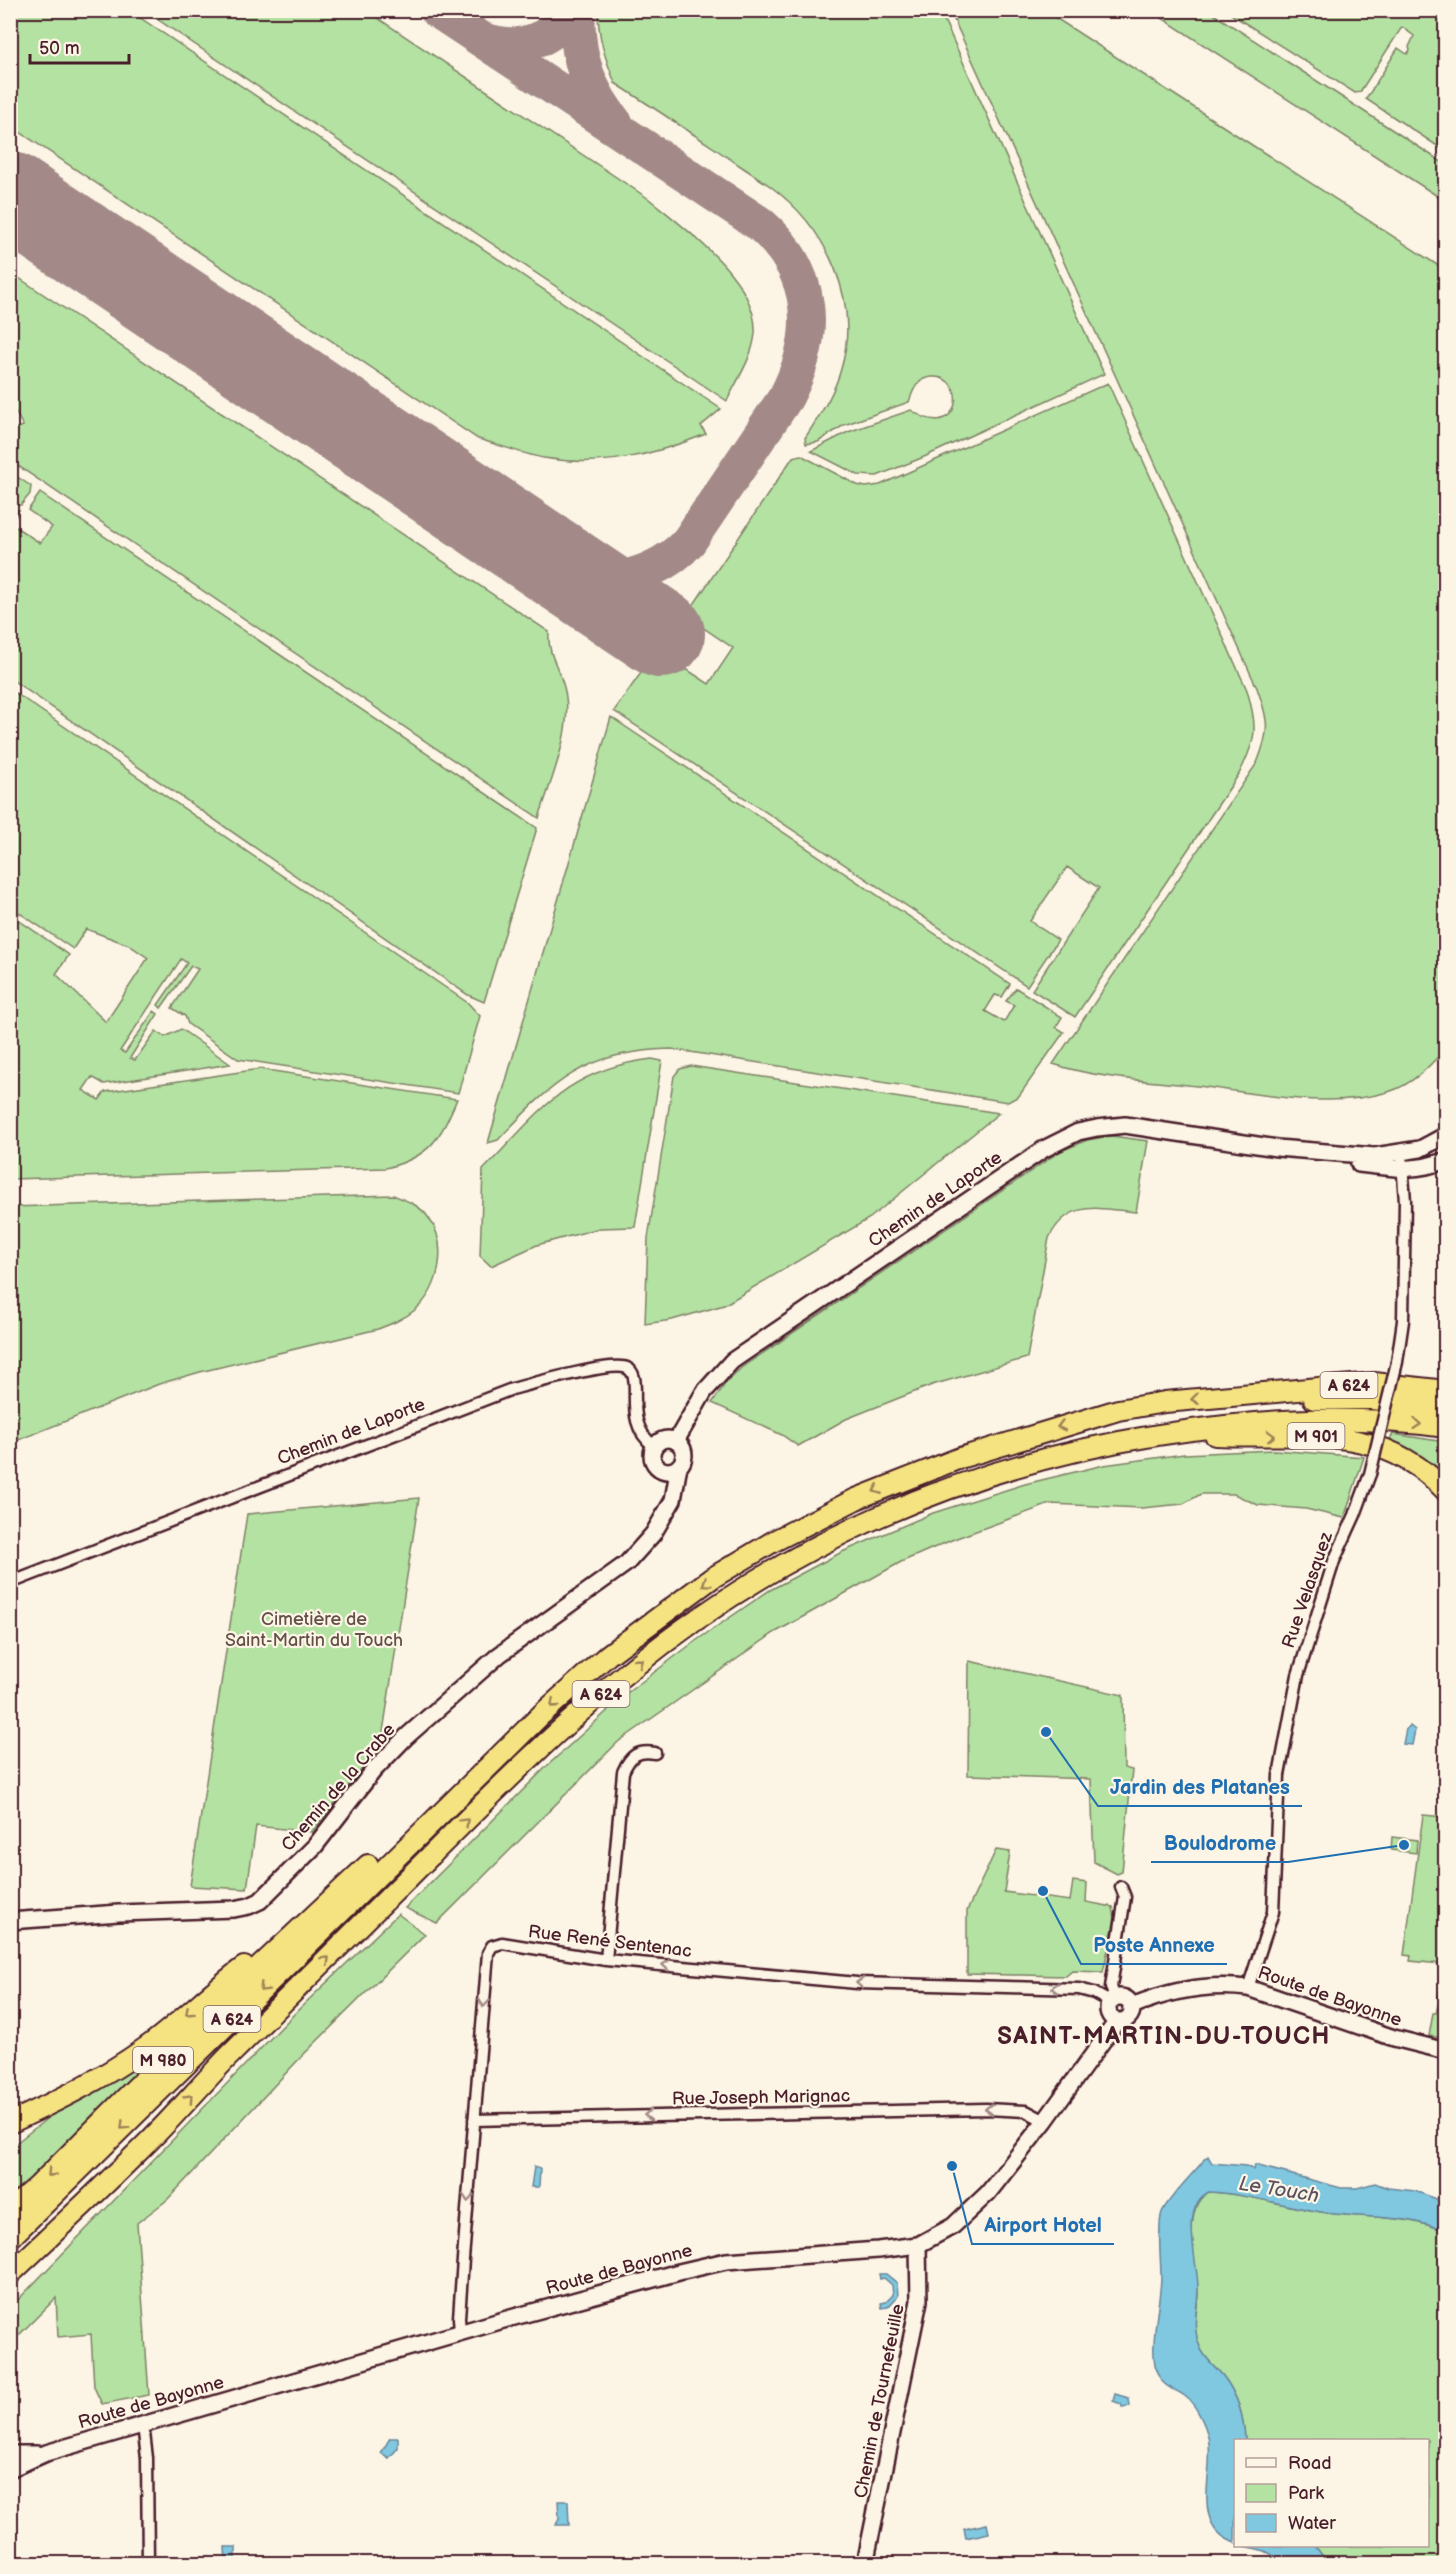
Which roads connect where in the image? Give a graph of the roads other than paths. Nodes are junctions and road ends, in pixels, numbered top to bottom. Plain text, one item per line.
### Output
1 (1446, 1136) edge
2 (1277, 1148) junction
3 (1401, 1153) junction
4 (1446, 1160) edge
5 (1403, 1169) junction
6 (1446, 1391) edge
7 (1253, 1394) junction
8 (1446, 1407) edge
9 (1446, 1428) edge
10 (1170, 1433) junction
11 (676, 1441) junction
12 (654, 1446) junction
13 (679, 1466) junction
14 (661, 1470) junction
15 (1446, 1491) edge
16 (664, 1515) junction
17 (10, 1583) edge
18 (655, 1753) dead end
19 (453, 1799) junction
20 (1121, 1887) dead end
21 (318, 1912) junction
22 (10, 1921) edge
23 (606, 1960) junction
24 (1248, 1988) junction
25 (1112, 2000) junction
26 (1132, 2006) junction
27 (1117, 2021) junction
28 (1446, 2050) edge
29 (63, 2098) junction
30 (474, 2120) junction
31 (1045, 2121) junction
32 (10, 2123) edge
33 (10, 2137) edge
34 (10, 2210) edge
35 (10, 2238) edge
36 (918, 2245) junction
37 (10, 2274) edge
38 (460, 2333) junction
39 (144, 2425) junction
40 (46, 2453) junction
41 (10, 2454) edge
42 (10, 2469) edge
43 (148, 2564) edge
44 (865, 2564) edge

1 - 3 street
2 - 3 street, Chemin de Laporte
2 - 5 street, Chemin de Laporte
2 - 11 street, Chemin de Laporte
3 - 5 street, Rue Velasquez
4 - 5 street
5 - 24 street, Rue Velasquez, bridge
6 - 7 highway, A 624
7 - 8 highway, A 624
7 -> 19 highway, A 624
10 -> 9 highway, A 624
10 -> 15 highway, M 901
37 -> 10 highway, A 624
11 - 12 street
11 - 13 street
12 - 14 street, Chemin de Laporte
12 - 17 street, Chemin de Laporte
13 - 14 street
13 - 16 street, Chemin de la Crabe
14 - 16 street, Chemin de la Crabe
16 - 22 street, Chemin de la Crabe
18 - 23 street
19 - 21 highway, M 980
19 -> 35 highway, A 624
20 - 25 street
21 -> 29 highway
21 -> 34 highway, M 980
25 -> 23 street, Rue René Sentenac
23 -> 30 street, Rue René Sentenac
24 - 26 street, Route de Bayonne
24 - 28 street, Route de Bayonne
25 - 26 street
25 - 27 street
26 - 27 street, Route de Bayonne
27 - 31 street, Route de Bayonne
29 - 32 highway
29 - 33 highway
31 -> 30 street, Rue Joseph Marignac
30 -> 38 street, Rue René Sentenac
31 - 36 street, Route de Bayonne
36 - 38 street, Route de Bayonne
36 - 44 street, Chemin de Tournefeuille
38 - 39 street, Route de Bayonne
39 - 40 street, Route de Bayonne
39 - 43 street
40 - 41 street, Route de Bayonne
40 - 42 street, Route de Bayonne

